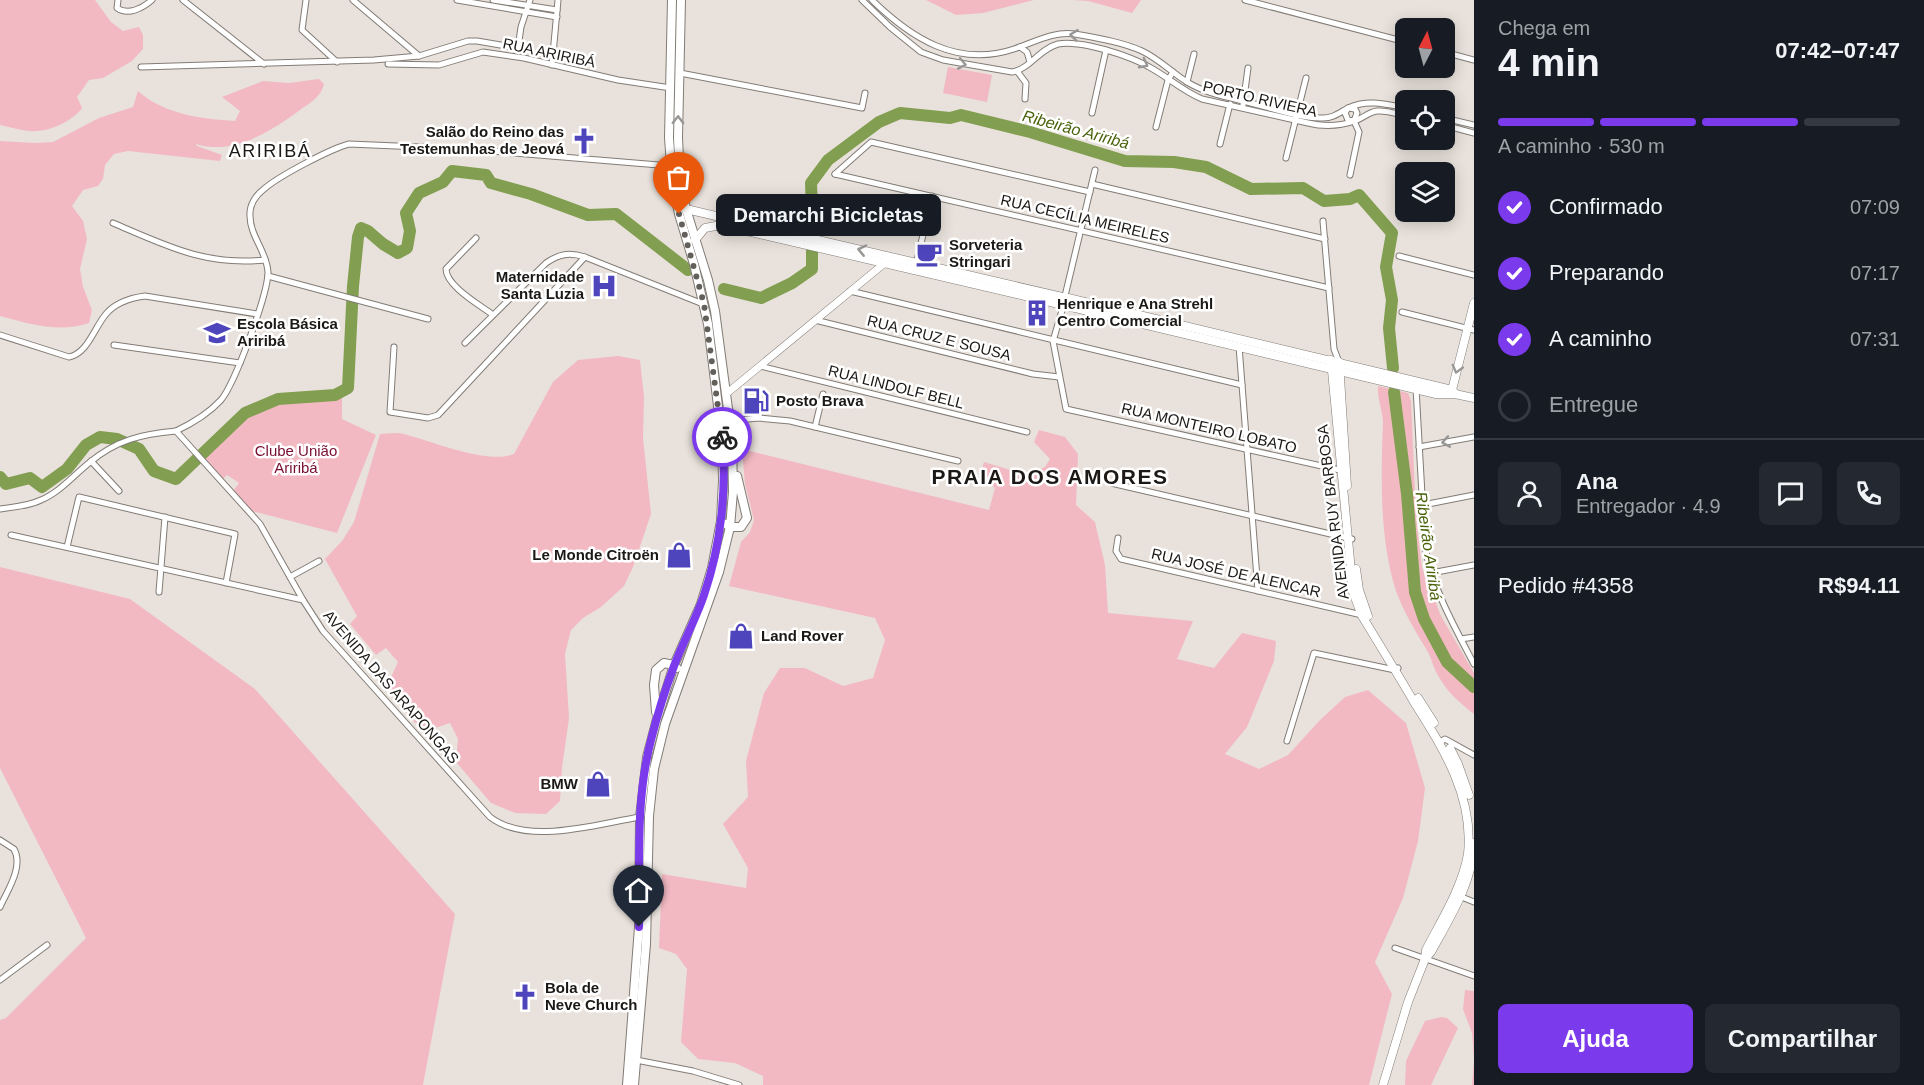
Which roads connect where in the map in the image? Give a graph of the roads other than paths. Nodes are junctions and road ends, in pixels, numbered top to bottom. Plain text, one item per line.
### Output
1 (118, 0) edge
2 (152, 0) edge
3 (183, 0) edge
4 (306, 0) edge
5 (353, 0) edge
6 (457, 0) edge
7 (493, 0) edge
8 (558, 0) edge
9 (672, 0) edge
10 (681, 0) edge
11 (862, 0) edge
12 (872, 0) edge
13 (1245, 0) edge
14 (530, 2) edge
15 (557, 10) junction
16 (526, 12) junction
17 (533, 14) junction
18 (556, 17) junction
19 (521, 27) junction
20 (920, 39) junction
21 (1395, 39) edge
22 (932, 44) junction
23 (913, 47) junction
24 (1020, 47) junction
25 (1106, 50) junction
26 (1194, 54) dead end
27 (1455, 55) edge
28 (927, 56) junction
29 (419, 57) junction
30 (1474, 60) edge
31 (337, 62) junction
32 (1030, 62) junction
33 (264, 64) junction
34 (388, 64) dead end
35 (552, 65) junction
36 (141, 67) dead end
37 (1248, 68) dead end
38 (1017, 71) junction
39 (1173, 72) junction
40 (680, 73) junction
41 (1306, 78) dead end
42 (1168, 80) junction
43 (1187, 82) junction
44 (671, 88) junction
45 (865, 93) dead end
46 (1231, 98) junction
47 (1025, 99) dead end
48 (1244, 101) junction
49 (1229, 106) junction
50 (1395, 106) edge
51 (1348, 108) junction
52 (1242, 109) junction
53 (1092, 113) dead end
54 (1395, 113) edge
55 (1298, 114) junction
56 (1295, 120) junction
57 (1354, 121) junction
58 (1455, 121) edge
59 (1474, 125) edge
60 (1156, 127) dead end
61 (1455, 129) edge
62 (1474, 133) edge
63 (1220, 144) dead end
64 (1286, 158) dead end
65 (671, 166) junction
66 (1095, 170) dead end
67 (1350, 175) dead end
68 (1092, 184) junction
69 (1090, 192) junction
70 (932, 196) junction
71 (686, 209) junction
72 (722, 221) junction
73 (1323, 221) dead end
74 (113, 223) dead end
75 (1081, 231) junction
76 (778, 234) junction
77 (476, 238) dead end
78 (1325, 239) junction
79 (695, 240) junction
80 (890, 256) junction
81 (1399, 256) dead end
82 (585, 257) junction
83 (265, 260) junction
84 (884, 264) junction
85 (915, 266) junction
86 (1474, 275) edge
87 (268, 276) junction
88 (1329, 288) junction
89 (850, 291) junction
90 (1064, 301) junction
91 (1474, 303) edge
92 (704, 304) junction
93 (1402, 312) dead end
94 (257, 314) junction
95 (493, 315) junction
96 (428, 319) dead end
97 (814, 320) junction
98 (1471, 329) edge
99 (0, 335) edge
100 (1053, 341) junction
101 (465, 343) dead end
102 (1239, 343) junction
103 (114, 345) dead end
104 (394, 347) dead end
105 (240, 363) junction
106 (1335, 365) junction
107 (760, 366) junction
108 (1059, 378) junction
109 (1407, 378) junction
110 (1242, 385) junction
111 (1416, 389) junction
112 (1454, 392) junction
113 (726, 394) junction
114 (823, 394) dead end
115 (1474, 398) edge
116 (729, 421) junction
117 (815, 427) junction
118 (176, 431) junction
119 (1028, 432) dead end
120 (1474, 437) edge
121 (1419, 447) junction
122 (1247, 448) junction
123 (91, 461) junction
124 (958, 461) dead end
125 (734, 465) junction
126 (1343, 471) junction
127 (1111, 483) dead end
128 (119, 491) dead end
129 (1474, 495) edge
130 (1423, 505) junction
131 (0, 509) edge
132 (1252, 516) junction
133 (165, 517) junction
134 (721, 520) junction
135 (730, 527) junction
136 (11, 535) dead end
137 (1118, 538) dead end
138 (1350, 539) junction
139 (67, 547) junction
140 (319, 561) dead end
141 (1474, 565) edge
142 (160, 568) junction
143 (1431, 573) junction
144 (290, 577) junction
145 (226, 584) junction
146 (1258, 591) junction
147 (159, 592) dead end
148 (303, 600) junction
149 (1364, 614) junction
150 (1474, 637) edge
151 (1461, 639) junction
152 (1474, 664) edge
153 (674, 665) junction
154 (1396, 669) junction
155 (682, 675) junction
156 (657, 719) junction
157 (1287, 741) dead end
158 (1442, 741) junction
159 (1474, 755) edge
160 (640, 817) junction
161 (1472, 830) edge
162 (1474, 837) edge
163 (0, 840) edge
164 (1458, 896) junction
165 (1474, 902) edge
166 (0, 907) edge
167 (47, 945) dead end
168 (1395, 948) dead end
169 (1425, 959) junction
170 (1474, 976) edge
171 (0, 980) edge
172 (636, 1060) junction
173 (627, 1085) edge
174 (634, 1085) edge
175 (739, 1085) edge
176 (1383, 1085) edge

1 - 2 street
3 - 33 street
4 - 31 street
5 - 29 street
6 - 16 street
7 - 14 street
8 - 15 street
9 - 44 main road
10 - 40 main road
11 - 23 street
12 - 20 street, PORTO RIVIERA
13 - 21 street
14 - 15 street
14 - 16 street
15 - 18 street
16 - 17 street
16 - 19 street
17 - 18 street
17 - 19 street
18 - 35 street
19 - 29 street
20 - 22 street, PORTO RIVIERA
20 - 23 street
22 - 24 street, PORTO RIVIERA
22 - 28 street
23 - 28 street
24 - 32 street
39 -> 24 street, PORTO RIVIERA
25 - 32 street, PORTO RIVIERA
25 -> 42 street, PORTO RIVIERA
25 - 53 street
26 - 43 street
27 - 30 street
28 -> 38 street
29 - 31 street
31 - 33 street
32 - 38 street, PORTO RIVIERA
33 - 36 street
34 - 35 street, RUA ARIRIBÁ
35 - 44 street, RUA ARIRIBÁ
37 - 48 street
38 - 47 street
39 - 42 street
39 - 43 street, PORTO RIVIERA
40 - 45 street
71 -> 40 main road
41 - 55 street
42 - 49 street, PORTO RIVIERA
42 - 60 street
43 - 46 street, PORTO RIVIERA
44 - 65 main road
46 - 48 street, PORTO RIVIERA
46 - 49 street
48 - 52 street
48 - 55 street, PORTO RIVIERA
49 - 52 street, PORTO RIVIERA
49 - 63 street
50 - 51 street, PORTO RIVIERA
51 - 55 street, PORTO RIVIERA
51 - 57 street
52 - 56 street, PORTO RIVIERA
54 - 57 street, PORTO RIVIERA
55 - 56 street
56 - 57 street, PORTO RIVIERA
56 - 64 street
57 - 67 street
58 - 59 street
61 - 62 street
65 - 83 street
65 - 92 main road
66 - 68 street
68 - 69 street
68 - 78 street
69 - 70 street, RUA CECÍLIA MEIRELES
69 - 75 street
70 - 75 street, RUA CECÍLIA MEIRELES
70 - 85 street
71 - 72 main road
71 - 79 main road
72 - 76 main road
72 - 79 main road
73 - 78 street, AVENIDA RUY BARBOSA
74 - 83 street
75 - 88 street, RUA CECÍLIA MEIRELES
75 - 90 street
80 -> 76 main road
76 - 84 main road
77 - 95 street
78 - 88 street, AVENIDA RUY BARBOSA
79 - 113 main road
80 - 84 street
80 - 85 main road
81 - 86 street
82 - 92 street
82 - 95 street
82 - 104 street
83 - 87 street
84 - 85 main road
84 - 89 street
85 - 90 main road
87 - 94 street
87 - 96 street
88 - 106 street, AVENIDA RUY BARBOSA
89 - 97 street
89 - 100 street
90 - 100 street
90 - 102 main road
91 - 98 main road
92 - 134 main road
93 - 98 street
94 - 99 street
94 - 105 street
95 - 101 street
97 - 107 street
97 - 108 street, RUA CRUZ E SOUSA
98 -> 112 main road
100 - 108 street
100 - 110 street
102 - 106 main road
102 - 110 street
103 - 105 street
105 - 118 street
106 - 109 main road
106 - 111 main road
106 - 126 main road, AVENIDA RUY BARBOSA
107 - 113 street
107 - 119 street, RUA LINDOLF BELL
108 - 122 street, RUA MONTEIRO LOBATO
109 - 111 street
109 - 112 main road
110 - 122 street
111 - 112 main road
111 - 121 street
112 - 115 main road
113 - 116 main road
114 - 117 street
116 - 117 street
116 - 125 main road
117 - 124 street
118 - 123 street
118 - 144 street, AVENIDA DAS ARAPONGAS
120 -> 121 street
121 - 130 street
122 - 126 street, RUA MONTEIRO LOBATO
122 - 132 street
123 - 128 street
123 - 131 street
125 - 135 main road
125 - 135 main road
126 - 138 main road, AVENIDA RUY BARBOSA
127 - 132 street
129 - 130 street
130 - 143 street
132 - 138 street
132 - 146 street
133 - 139 street
133 - 142 street
133 - 145 street
134 - 135 main road
134 - 153 main road
135 - 155 main road
136 - 139 street
137 - 146 street, RUA JOSÉ DE ALENCAR
138 - 149 main road, AVENIDA RUY BARBOSA
139 - 142 street
140 - 144 street
141 - 143 street
142 - 145 street
142 - 147 street
143 - 151 street
144 - 148 street, AVENIDA DAS ARAPONGAS
145 - 148 street
146 - 149 street, RUA JOSÉ DE ALENCAR
148 - 160 street, AVENIDA DAS ARAPONGAS
149 - 154 main road, AVENIDA RUY BARBOSA
150 - 151 street
151 - 152 street
153 - 155 main road
153 - 156 main road
153 - 156 main road
154 - 157 street
154 - 158 main road, AVENIDA RUY BARBOSA
155 - 172 main road
156 - 160 main road
158 - 159 street
158 - 161 main road, AVENIDA RUY BARBOSA
160 - 173 main road
161 - 164 main road, AVENIDA RUY BARBOSA
162 - 164 main road, AVENIDA RUY BARBOSA
163 - 166 street
164 - 165 street
164 - 169 main road, AVENIDA RUY BARBOSA
167 - 171 street
168 - 169 street
169 - 170 street
169 - 176 main road, AVENIDA RUY BARBOSA
172 - 174 main road
172 - 175 street

